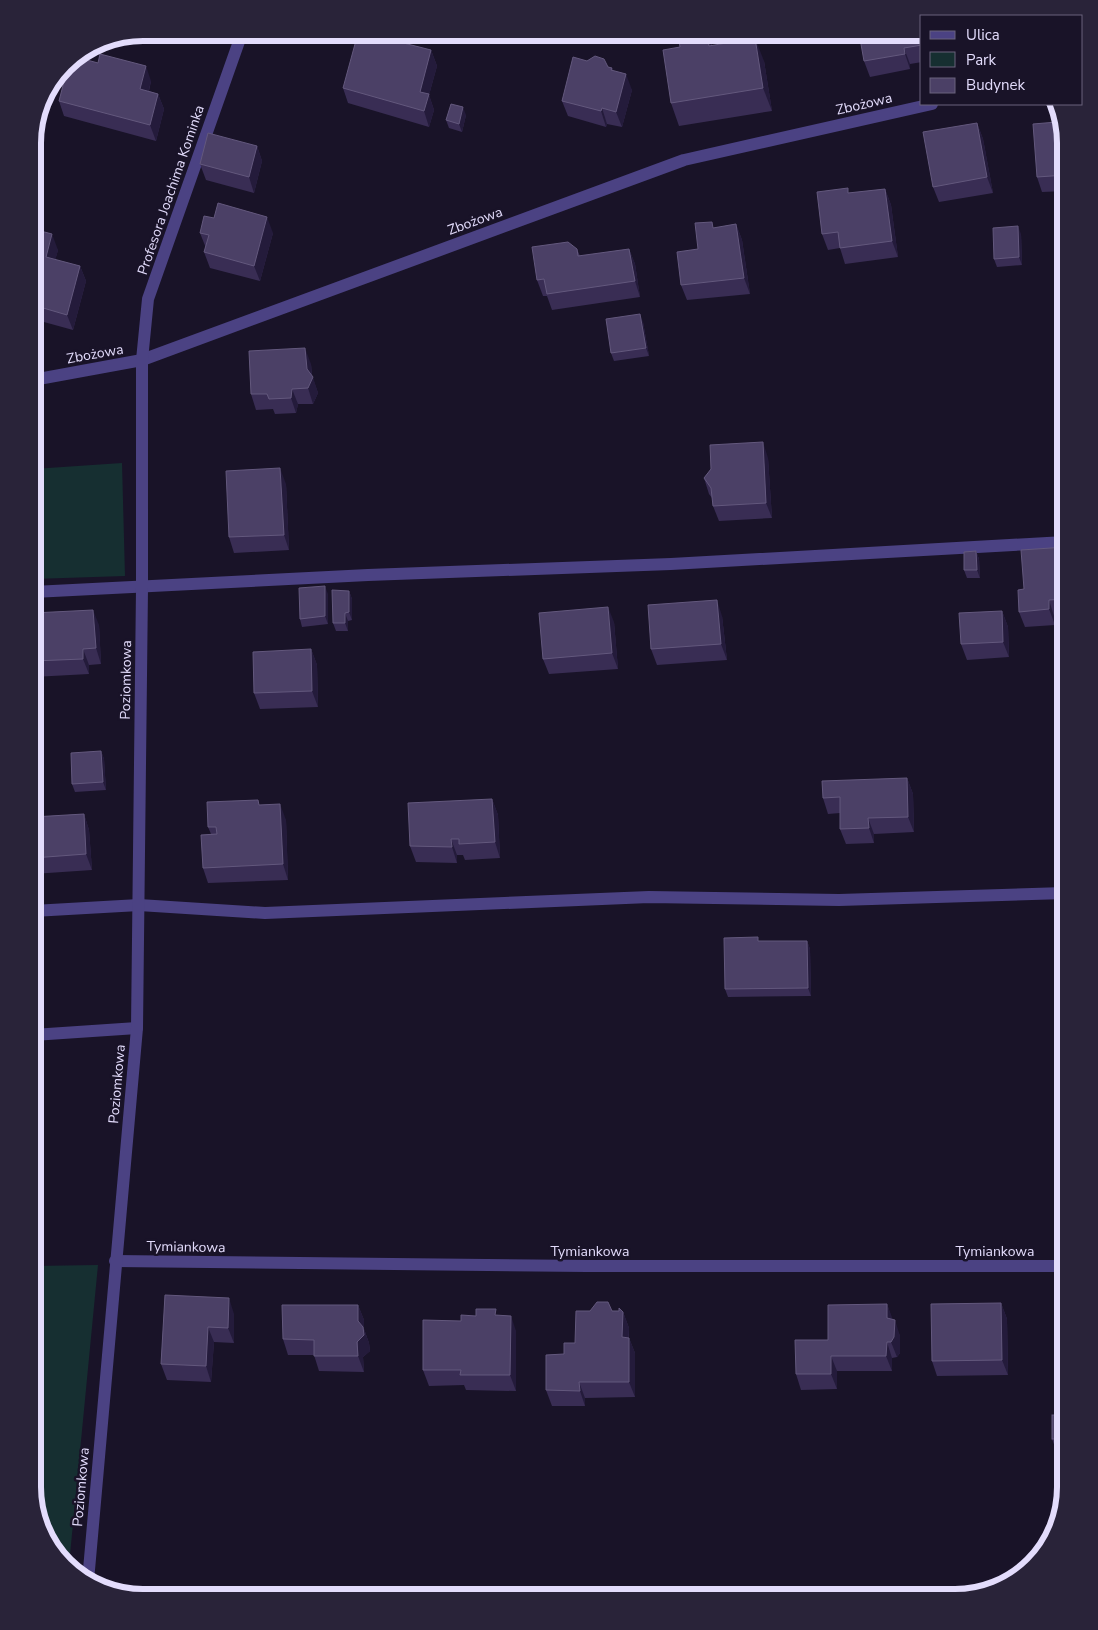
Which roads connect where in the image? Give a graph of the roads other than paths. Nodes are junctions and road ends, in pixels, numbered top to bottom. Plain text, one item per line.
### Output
1 (239, 41) edge
2 (928, 105) edge
3 (142, 360) junction
4 (41, 379) edge
5 (1057, 543) edge
6 (142, 588) junction
7 (41, 592) edge
8 (1057, 893) edge
9 (139, 905) junction
10 (41, 911) edge
11 (137, 1028) junction
12 (41, 1034) edge
13 (115, 1261) junction
14 (1057, 1266) edge
15 (89, 1573) edge

1 - 3 street, Profesora Joachima Kominka
2 - 3 street, Zbożowa
3 - 4 street, Zbożowa
3 - 6 street, Poziomkowa
5 - 6 street
6 - 7 street
6 - 9 street, Poziomkowa
8 - 9 street
9 - 10 street
9 - 11 street, Poziomkowa
11 - 12 street
11 - 13 street, Poziomkowa
13 - 14 street, Tymiankowa
13 - 15 street, Poziomkowa

